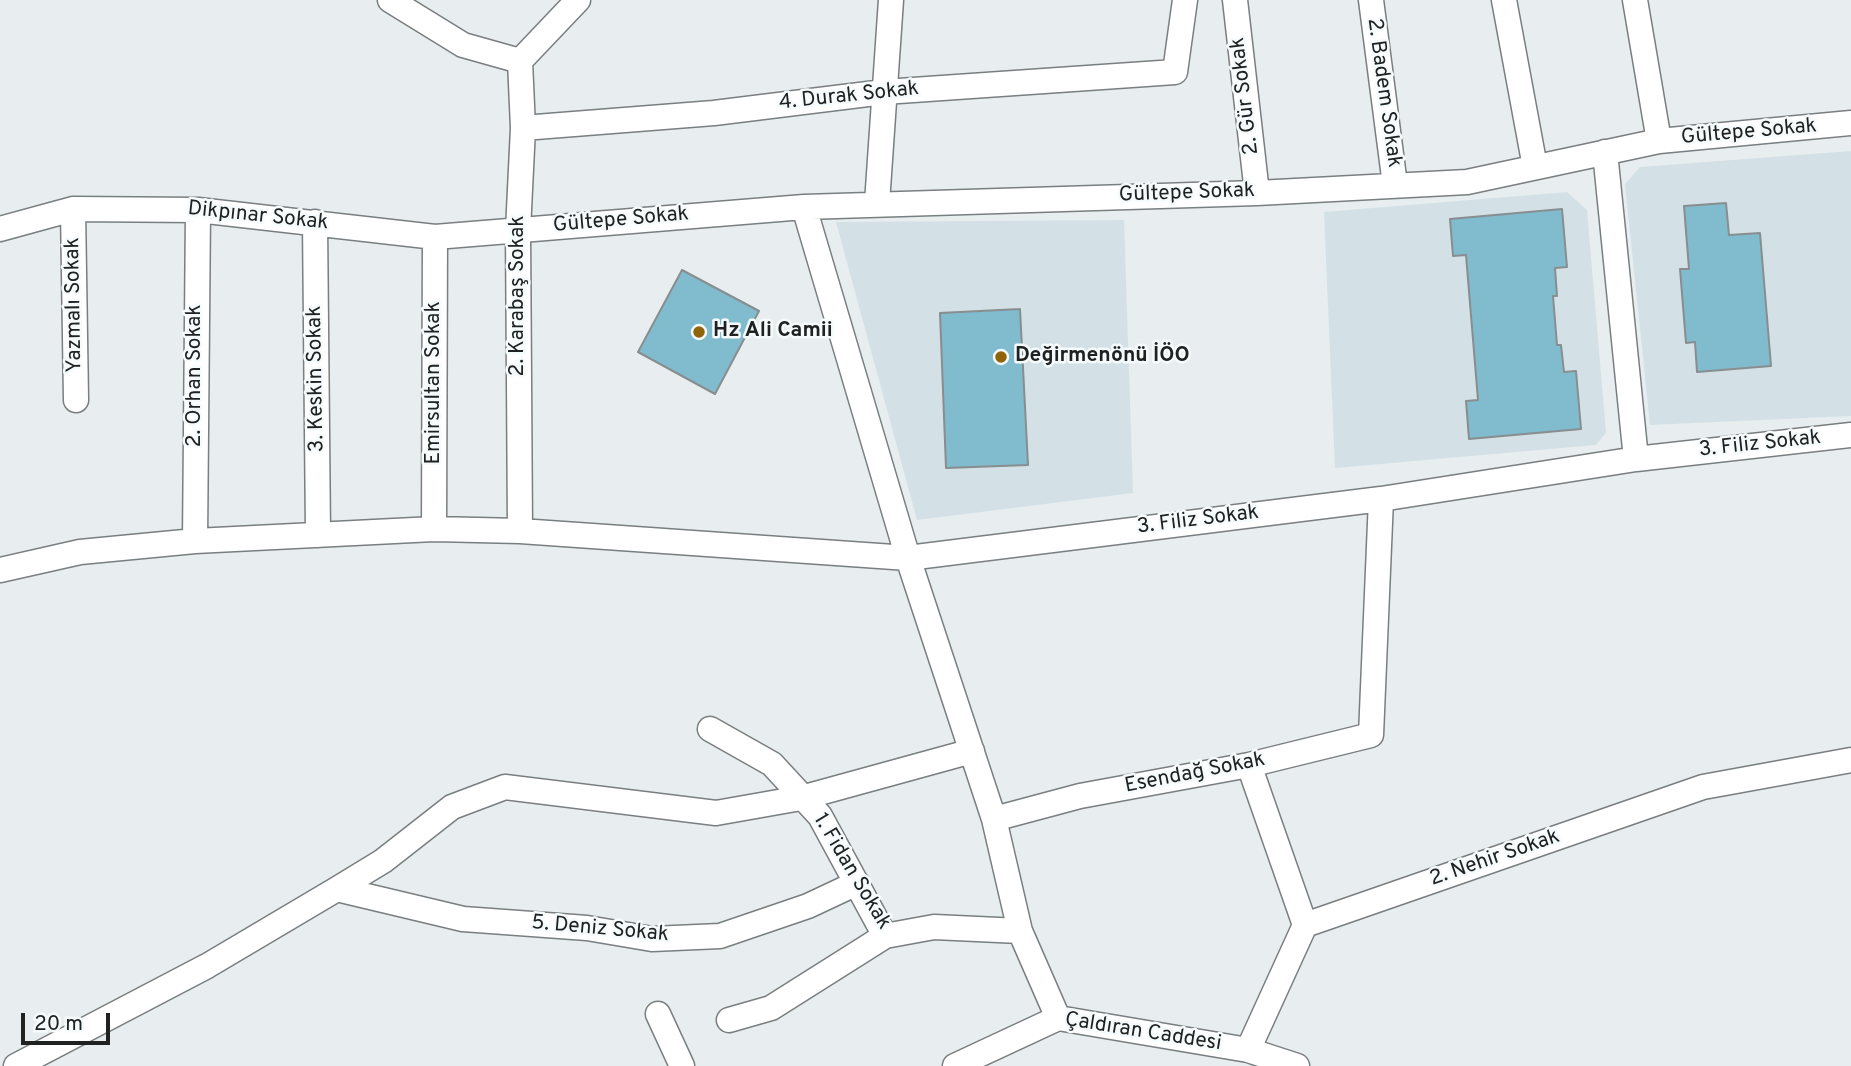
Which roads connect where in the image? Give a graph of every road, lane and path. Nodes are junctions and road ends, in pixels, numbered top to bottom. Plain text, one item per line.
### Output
1 (391, 0) edge
2 (579, 0) edge
3 (891, 0) edge
4 (1185, 0) edge
5 (1235, 0) edge
6 (1371, 0) edge
7 (1504, 0) edge
8 (1635, 0) edge
9 (520, 61) junction
10 (884, 92) junction
11 (1851, 123) edge
12 (523, 128) junction
13 (1659, 141) junction
14 (1605, 152) junction
15 (1535, 167) junction
16 (1395, 185) junction
17 (1257, 193) junction
18 (877, 203) junction
19 (804, 207) junction
20 (73, 209) junction
21 (198, 210) junction
22 (315, 222) junction
23 (0, 229) edge
24 (518, 230) junction
25 (435, 237) junction
26 (76, 400) dead end
27 (1851, 435) edge
28 (1636, 459) junction
29 (1381, 499) junction
30 (434, 529) junction
31 (520, 531) junction
32 (318, 535) junction
33 (195, 541) junction
34 (908, 558) junction
35 (0, 569) edge
36 (710, 729) dead end
37 (972, 751) junction
38 (1851, 760) edge
39 (1250, 765) junction
40 (801, 798) junction
41 (994, 819) junction
42 (857, 883) junction
43 (337, 889) junction
44 (1305, 925) junction
45 (1020, 931) junction
46 (885, 936) junction
47 (658, 1014) dead end
48 (1058, 1018) junction
49 (729, 1020) dead end
50 (1248, 1050) junction
51 (16, 1066) edge
52 (682, 1066) edge
53 (955, 1066) edge
54 (1297, 1066) edge

1 - 9 street
2 - 9 street
3 - 10 street
4 - 10 street, 4. Durak Sokak
5 - 17 street, 2. Gür Sokak
6 - 16 street, 2. Badem Sokak
7 - 15 street
8 - 13 street
9 - 12 street, 2. Karabaş Sokak
10 - 12 street, 4. Durak Sokak
10 - 18 street
11 - 13 street, Gültepe Sokak
12 - 24 street, 2. Karabaş Sokak
13 - 14 street, Gültepe Sokak
14 - 15 street, Gültepe Sokak
14 - 28 street
15 - 16 street, Gültepe Sokak
16 - 17 street, Gültepe Sokak
17 - 18 street, Gültepe Sokak
18 - 19 street, Gültepe Sokak
19 - 24 street, Gültepe Sokak
19 - 34 street
20 - 21 street, Dikpınar Sokak
20 - 23 street, Dikpınar Sokak
20 - 26 street, Yazmalı Sokak
21 - 22 street, Dikpınar Sokak
21 - 33 street, 2. Orhan Sokak
22 - 25 street, Dikpınar Sokak
22 - 32 street, 3. Keskin Sokak
24 - 25 street, Dikpınar Sokak
24 - 31 street, 2. Karabaş Sokak
25 - 30 street, Emirsultan Sokak
27 - 28 street, 3. Filiz Sokak
28 - 29 street, 3. Filiz Sokak
29 - 34 street, 3. Filiz Sokak
29 - 39 street, Esendağ Sokak
30 - 31 street, 3. Filiz Sokak
30 - 32 street, 3. Filiz Sokak
31 - 34 street, 3. Filiz Sokak
32 - 33 street, 3. Filiz Sokak
33 - 35 street, 3. Filiz Sokak
34 - 37 street
36 - 40 street, 1. Fidan Sokak
37 - 40 street
37 - 41 street
38 - 44 street, 2. Nehir Sokak
39 - 41 street, Esendağ Sokak
39 - 44 street
40 - 42 street, 1. Fidan Sokak
40 - 43 street
41 - 45 street
42 - 43 street, 5. Deniz Sokak
42 - 46 street, 1. Fidan Sokak
43 - 51 street
44 - 50 street
45 - 46 street, 1. Fidan Sokak
45 - 48 street
46 - 49 street
47 - 52 street
48 - 50 street, Çaldıran Caddesi
48 - 53 street, Çaldıran Caddesi
50 - 54 street, Çaldıran Caddesi

